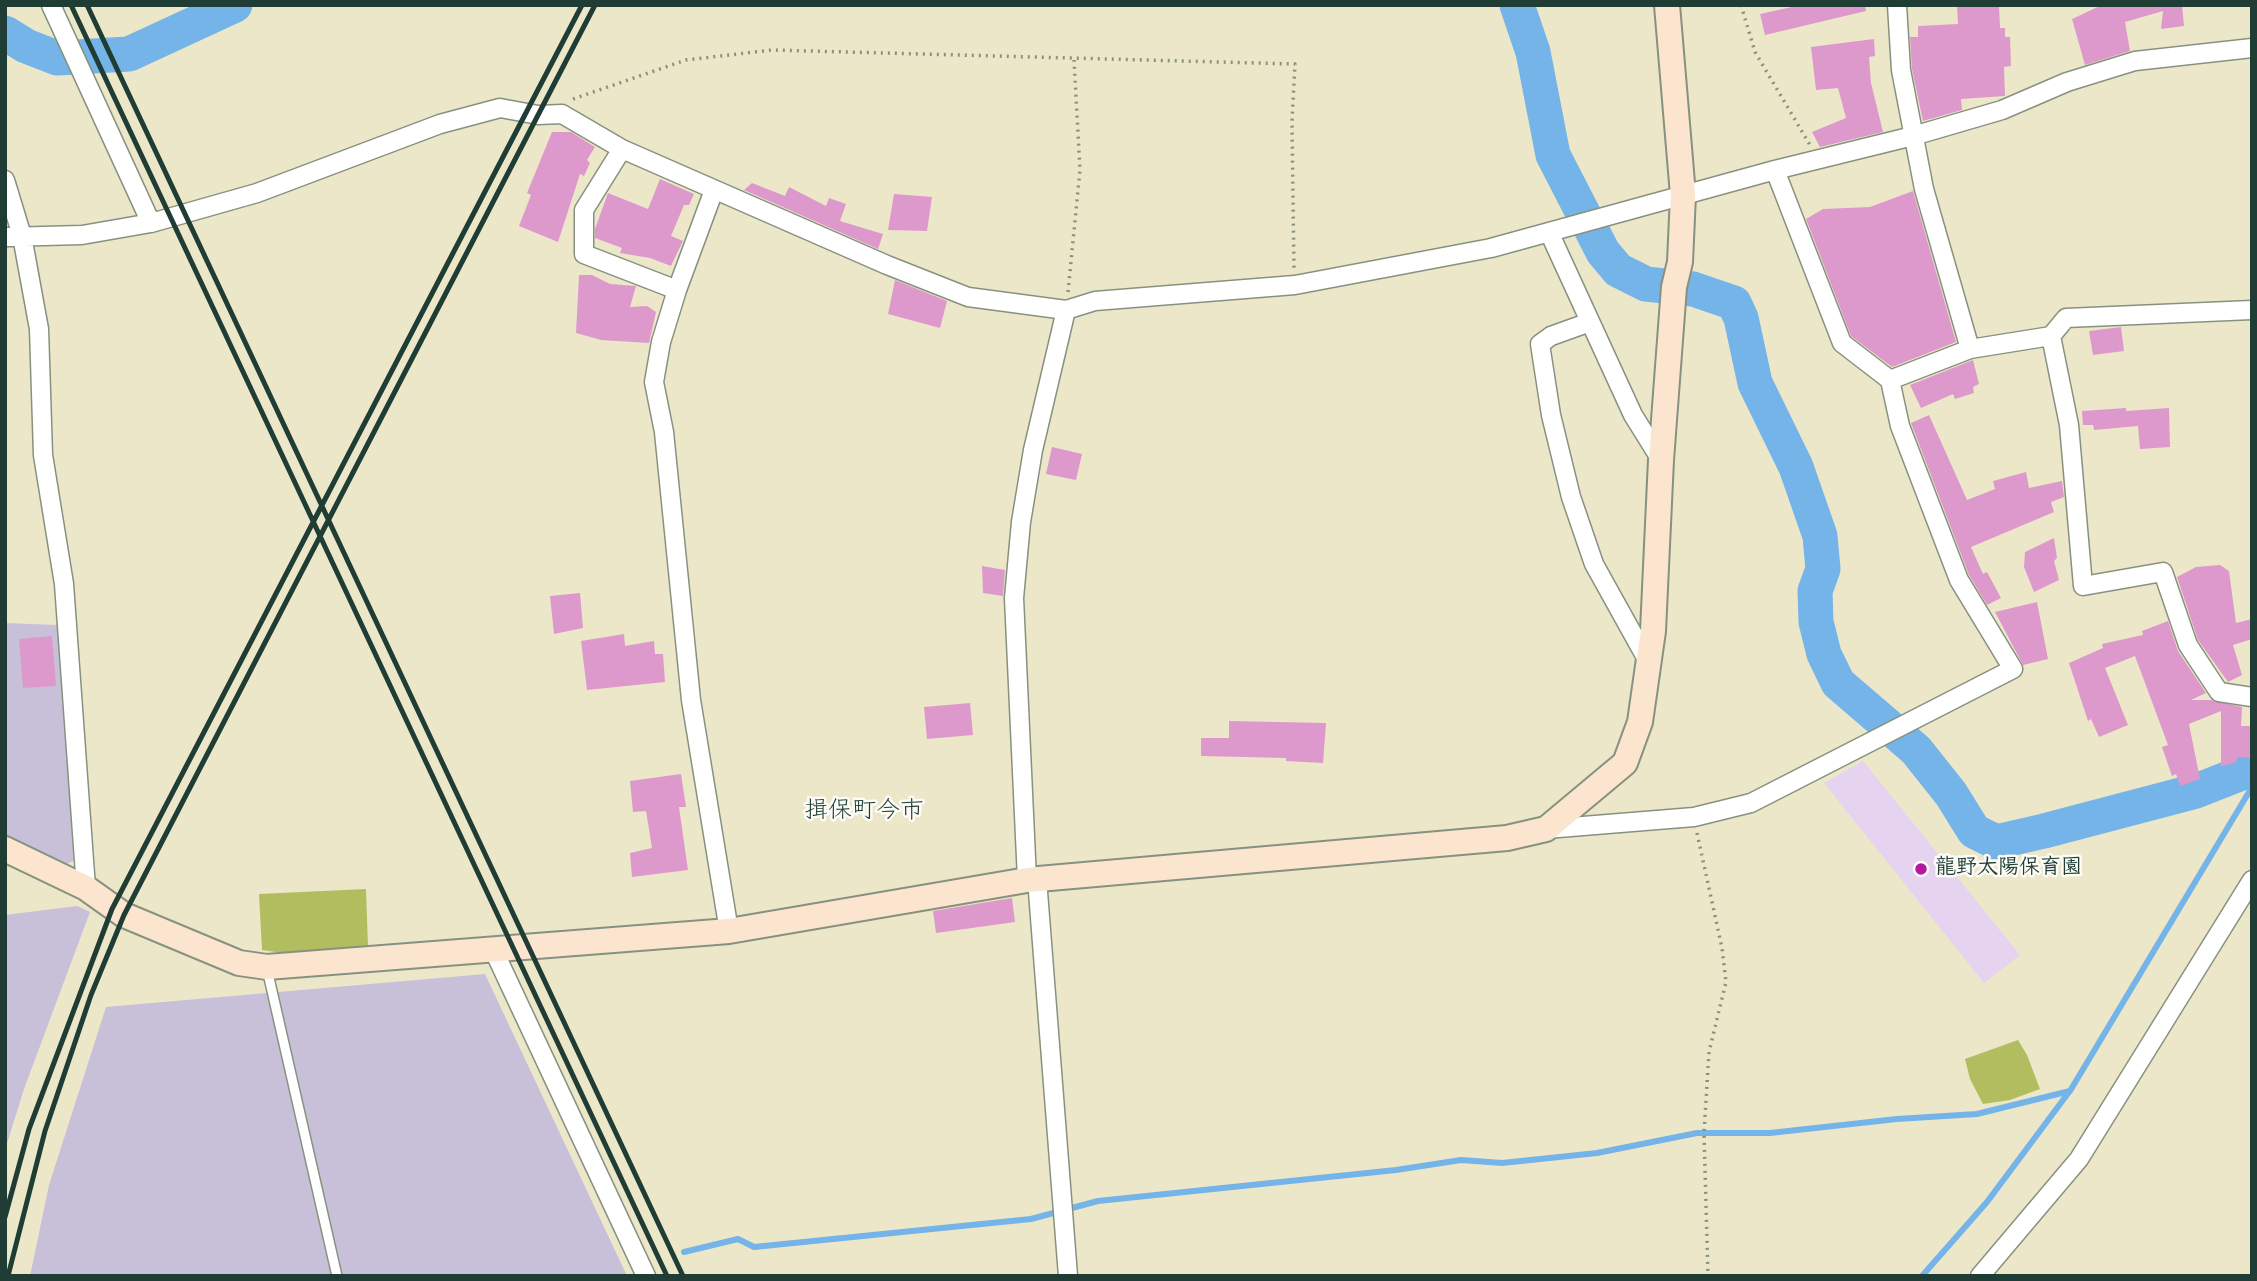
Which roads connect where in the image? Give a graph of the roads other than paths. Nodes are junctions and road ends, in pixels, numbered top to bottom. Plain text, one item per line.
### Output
1 (51, 5) edge
2 (1667, 5) edge
3 (1897, 5) edge
4 (2252, 48) edge
5 (1913, 136) junction
6 (622, 149) junction
7 (1775, 170) junction
8 (5, 180) edge
9 (714, 190) junction
10 (1683, 195) junction
11 (151, 223) junction
12 (1549, 232) junction
13 (14, 237) edge
14 (677, 290) junction
15 (1066, 310) junction
16 (2252, 310) edge
17 (1590, 322) junction
18 (2051, 336) junction
19 (1970, 349) junction
20 (1890, 380) junction
21 (1661, 460) junction
22 (1648, 663) junction
23 (2252, 696) edge
24 (1546, 829) junction
25 (5, 849) edge
26 (1032, 879) junction
27 (2252, 880) edge
28 (86, 888) junction
29 (729, 931) junction
30 (494, 951) junction
31 (267, 967) junction
32 (337, 1276) edge
33 (646, 1276) edge
34 (1068, 1276) edge
35 (1980, 1276) edge

1 - 11 street
2 - 10 street
3 - 5 street
4 - 5 street
5 - 7 street
5 - 19 street
6 - 9 street
6 - 11 street
6 - 14 street
7 - 10 street
7 - 20 street
8 - 13 street
9 - 14 street
9 - 15 street
10 - 12 street
10 - 21 street
11 - 13 street
12 - 15 street
12 - 17 street
13 - 28 street
14 - 29 street
15 - 26 street
16 - 18 street
17 - 21 street
17 - 22 street
18 - 19 street
18 - 23 street
19 - 20 street
20 - 24 street
21 - 22 street
22 - 24 street
24 - 26 street
25 - 28 street
26 - 29 street
26 - 34 street
27 - 35 street
28 - 31 street
29 - 30 street
30 - 31 street
30 - 33 street
31 - 32 lane

